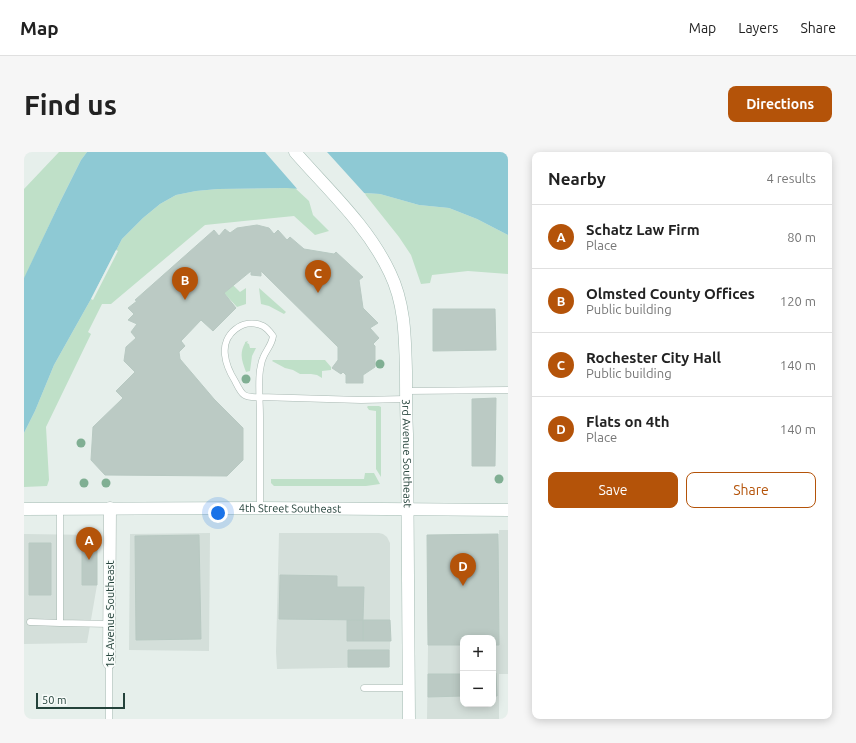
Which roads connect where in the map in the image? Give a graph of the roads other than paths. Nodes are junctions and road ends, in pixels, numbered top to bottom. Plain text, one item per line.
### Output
1 (295, 152) edge
2 (508, 390) edge
3 (406, 395) junction
4 (260, 397) junction
5 (60, 508) junction
6 (110, 508) junction
7 (260, 508) junction
8 (24, 509) edge
9 (408, 509) junction
10 (508, 510) edge
11 (30, 622) dead end
12 (60, 623) junction
13 (110, 624) junction
14 (109, 663) joint
15 (364, 688) dead end
16 (409, 688) junction
17 (109, 719) edge
18 (409, 719) edge

1 - 3 main road, 3rd Avenue Southeast
2 - 3 lane
3 - 4 lane
3 - 9 main road, 3rd Avenue Southeast
4 - 4 lane
4 - 7 lane
5 - 6 main road, 4th Street Southeast
5 - 8 main road, 4th Street Southeast
5 - 12 lane
6 - 7 main road, 4th Street Southeast
6 - 13 main road, 1st Avenue Southeast
7 - 9 main road, 4th Street Southeast
9 - 10 main road, 4th Street Southeast
9 - 16 main road, 3rd Avenue Southeast
11 - 12 lane
12 - 13 lane
13 - 14 main road, 1st Avenue Southeast
14 - 17 lane, 1st Avenue Southeast
15 - 16 lane
16 - 18 main road, 3rd Avenue Southeast

